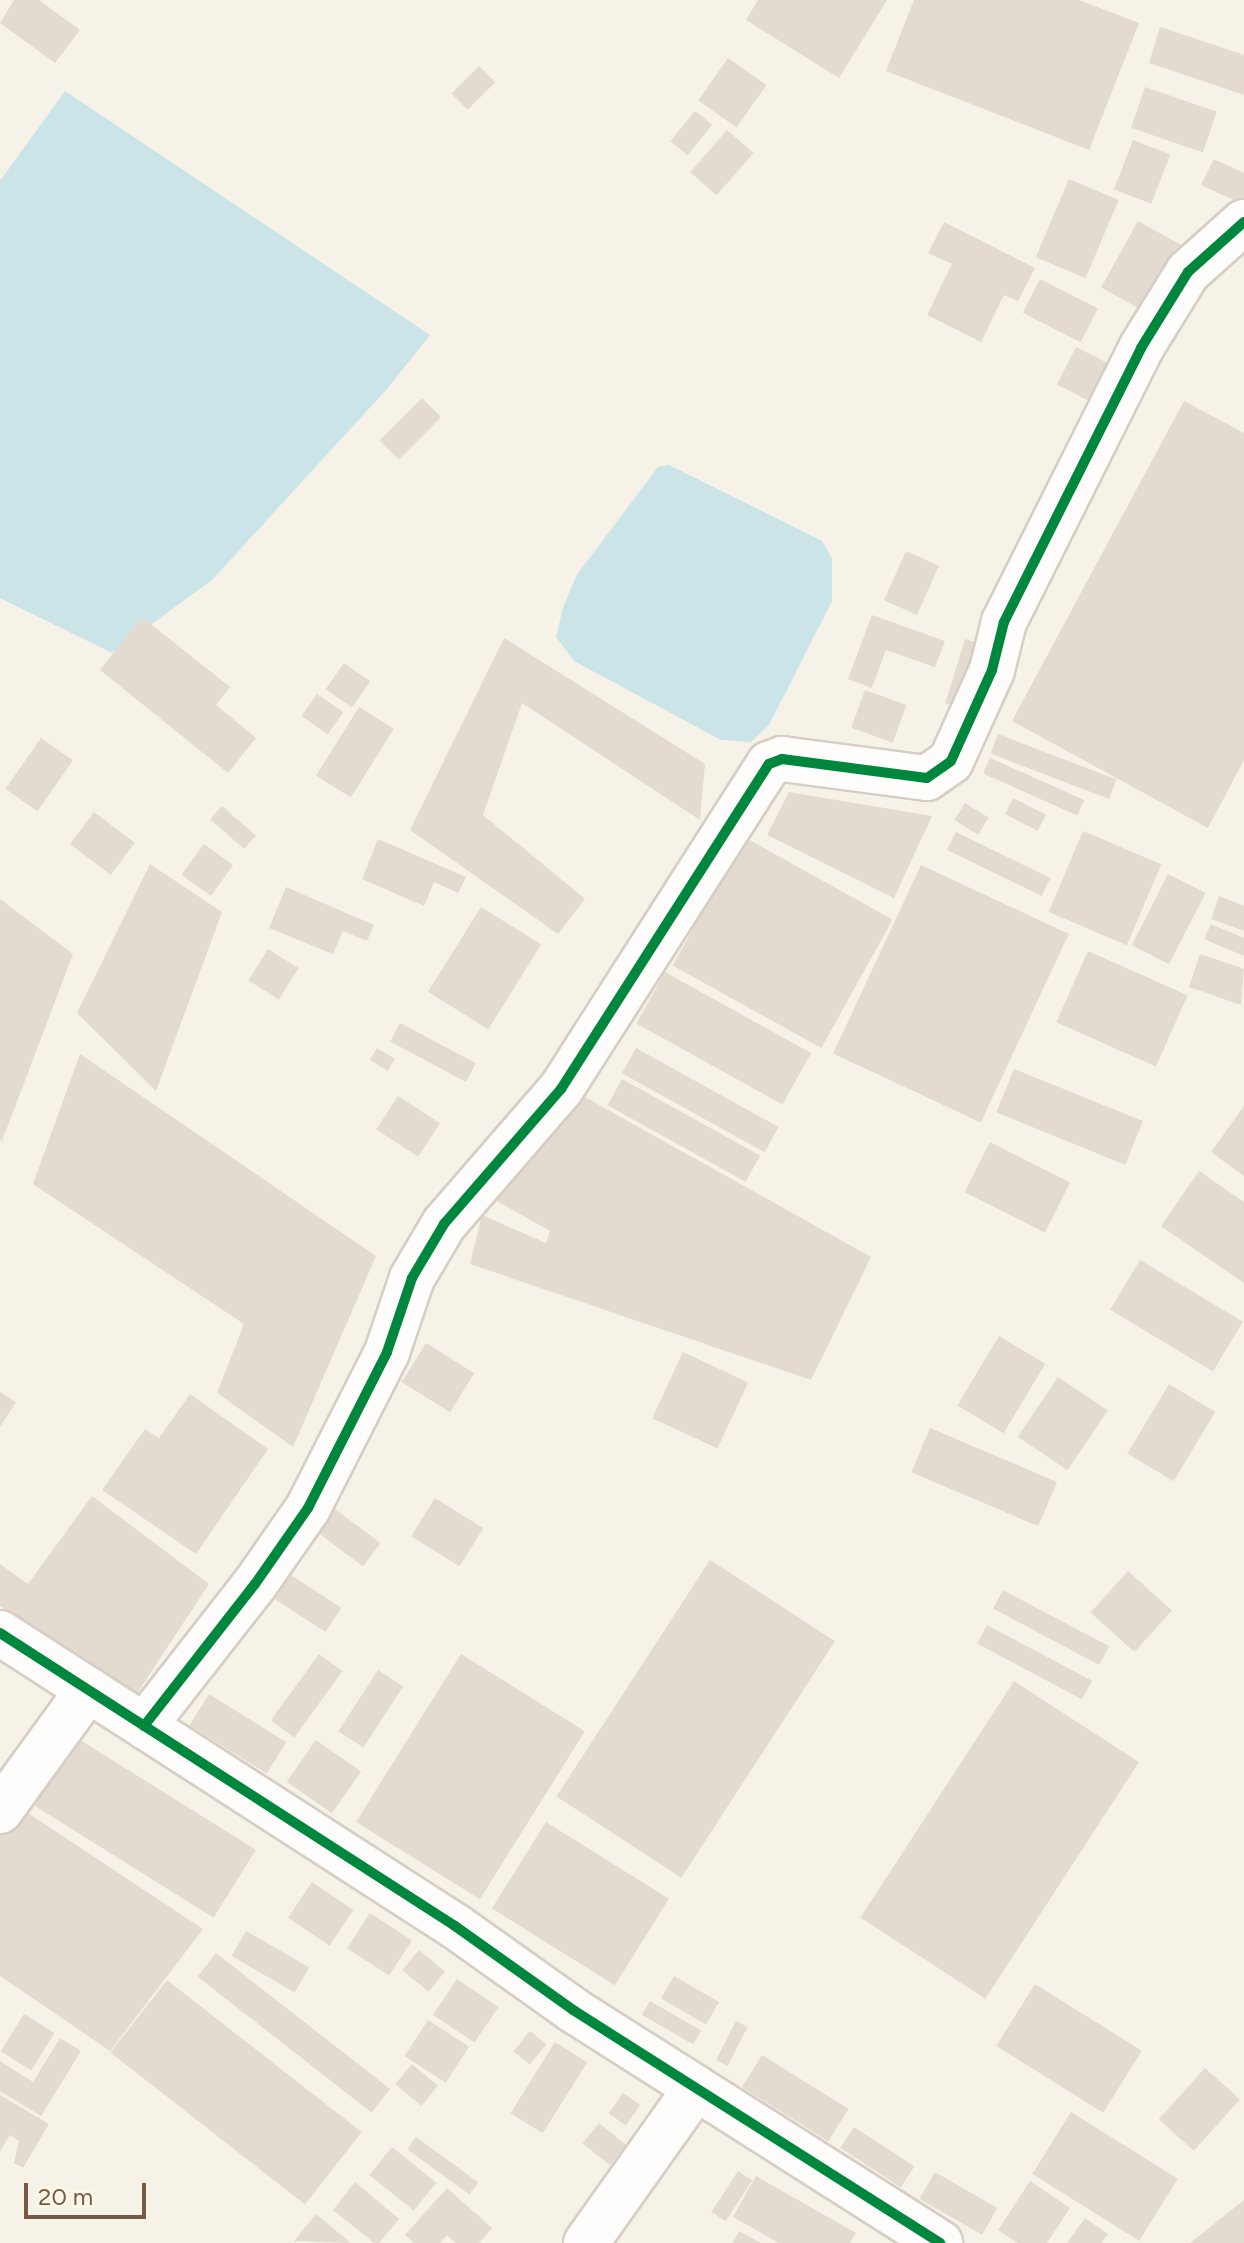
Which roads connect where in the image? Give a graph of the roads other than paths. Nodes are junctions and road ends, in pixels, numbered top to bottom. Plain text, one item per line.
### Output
1 (1244, 222) edge
2 (0, 1633) edge
3 (88, 1690) junction
4 (144, 1726) junction
5 (0, 1811) edge
6 (696, 2088) junction
7 (586, 2243) edge
8 (940, 2243) edge

1 - 4 street
2 - 3 street
3 - 4 street
3 - 5 street
4 - 6 street
6 - 7 street
6 - 8 street

